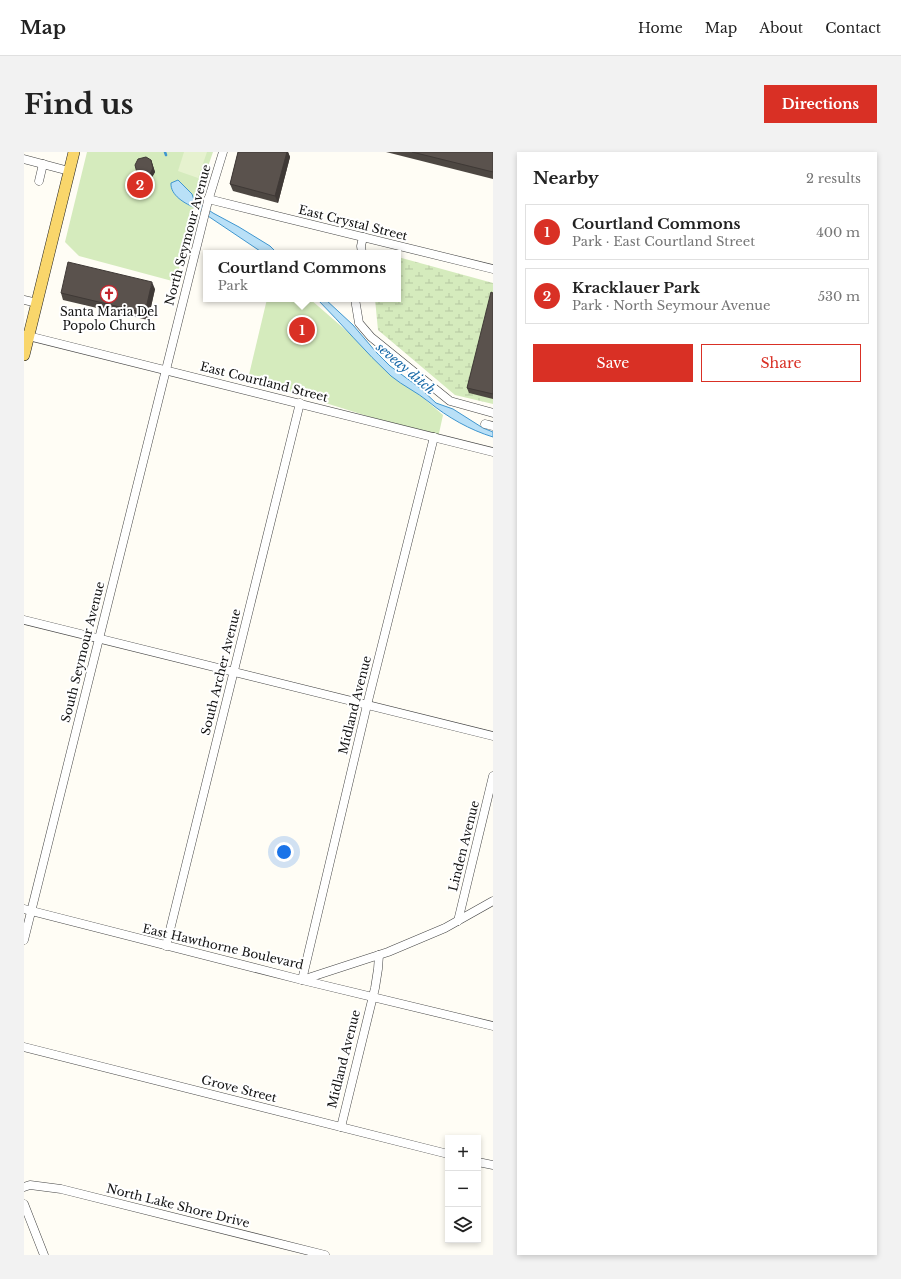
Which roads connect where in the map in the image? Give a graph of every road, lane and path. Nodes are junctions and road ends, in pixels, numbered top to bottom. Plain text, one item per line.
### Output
1 (74, 152) edge
2 (223, 152) edge
3 (24, 159) edge
4 (43, 164) junction
5 (69, 171) junction
6 (39, 181) dead end
7 (208, 200) junction
8 (363, 237) junction
9 (362, 250) edge
10 (493, 269) edge
11 (24, 300) edge
12 (356, 302) edge
13 (37, 303) junction
14 (26, 336) edge
15 (24, 355) edge
16 (165, 370) junction
17 (300, 403) junction
18 (493, 413) edge
19 (434, 437) junction
20 (493, 452) edge
21 (24, 620) edge
22 (99, 638) junction
23 (234, 672) junction
24 (368, 705) junction
25 (493, 736) edge
26 (493, 776) edge
27 (493, 901) edge
28 (28, 910) edge
29 (458, 921) junction
30 (24, 940) edge
31 (166, 946) junction
32 (379, 955) junction
33 (302, 980) junction
34 (372, 997) junction
35 (493, 1026) edge
36 (24, 1047) edge
37 (341, 1127) junction
38 (445, 1153) edge
39 (481, 1163) edge
40 (493, 1165) edge
41 (24, 1187) edge
42 (24, 1204) edge
43 (308, 1253) edge
44 (44, 1255) edge
45 (325, 1255) edge

1 - 5 main road
2 - 7 street, North Seymour Avenue
3 - 4 street
4 - 5 street
4 - 6 street
5 - 13 main road
7 - 8 street, East Crystal Street
7 - 16 street, North Seymour Avenue
8 - 9 street
8 - 10 street, East Crystal Street
11 - 13 street
12 - 18 street
13 - 14 main road
14 - 15 main road
14 - 16 street, East Courtland Street
16 - 17 street, East Courtland Street
16 - 22 street, South Seymour Avenue
17 - 19 street, East Courtland Street
17 - 23 street, South Archer Avenue
19 - 20 street, East Courtland Street
19 - 24 street, Midland Avenue
21 - 22 street
22 - 23 street
22 - 28 street, South Seymour Avenue
23 - 24 street
23 - 31 street, South Archer Avenue
24 - 25 street
24 - 33 street, Midland Avenue
26 - 29 street, Linden Avenue
27 - 29 street, East Hawthorne Boulevard
28 - 30 street, South Seymour Avenue
28 - 31 street, East Hawthorne Boulevard
29 - 32 street, East Hawthorne Boulevard
31 - 33 street, East Hawthorne Boulevard
32 - 33 street, East Hawthorne Boulevard
32 - 34 street, Midland Avenue
33 - 34 street
34 - 35 street
34 - 37 street, Midland Avenue
36 - 37 street, Grove Street
37 - 38 street, Grove Street
39 - 40 street
41 - 43 street, North Lake Shore Drive
42 - 44 street
43 - 45 street, North Lake Shore Drive

